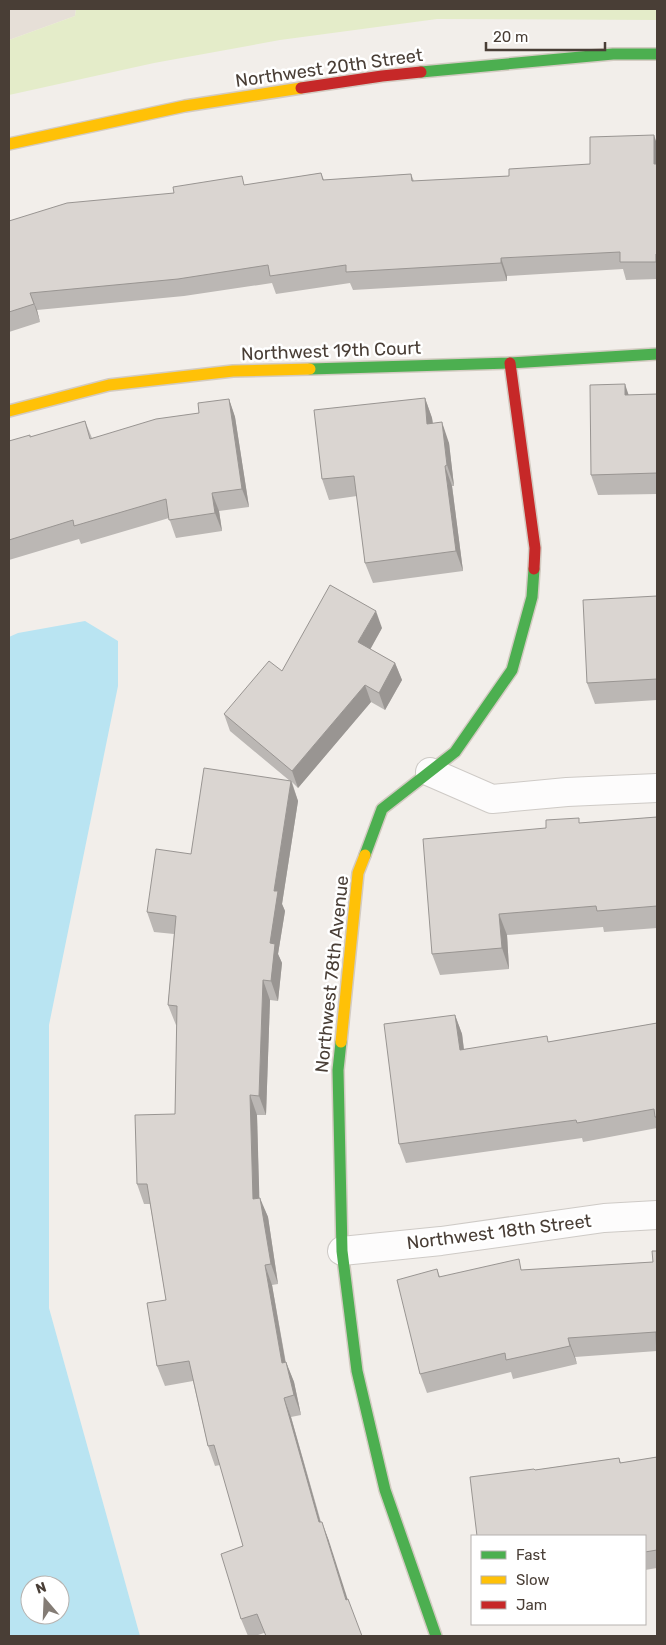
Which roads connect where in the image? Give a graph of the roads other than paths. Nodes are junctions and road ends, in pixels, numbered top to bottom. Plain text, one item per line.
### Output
1 (657, 54) edge
2 (9, 144) edge
3 (657, 354) edge
4 (510, 364) junction
5 (9, 410) edge
6 (430, 772) junction
7 (657, 788) edge
8 (657, 1215) edge
9 (342, 1251) junction
10 (436, 1636) edge

1 - 2 street, Northwest 20th Street
3 - 4 street, Northwest 19th Court
4 - 5 street, Northwest 19th Court
4 - 6 street, Northwest 78th Avenue
6 - 7 street
6 - 9 street, Northwest 78th Avenue
8 - 9 street, Northwest 18th Street
9 - 10 street, Northwest 78th Avenue

